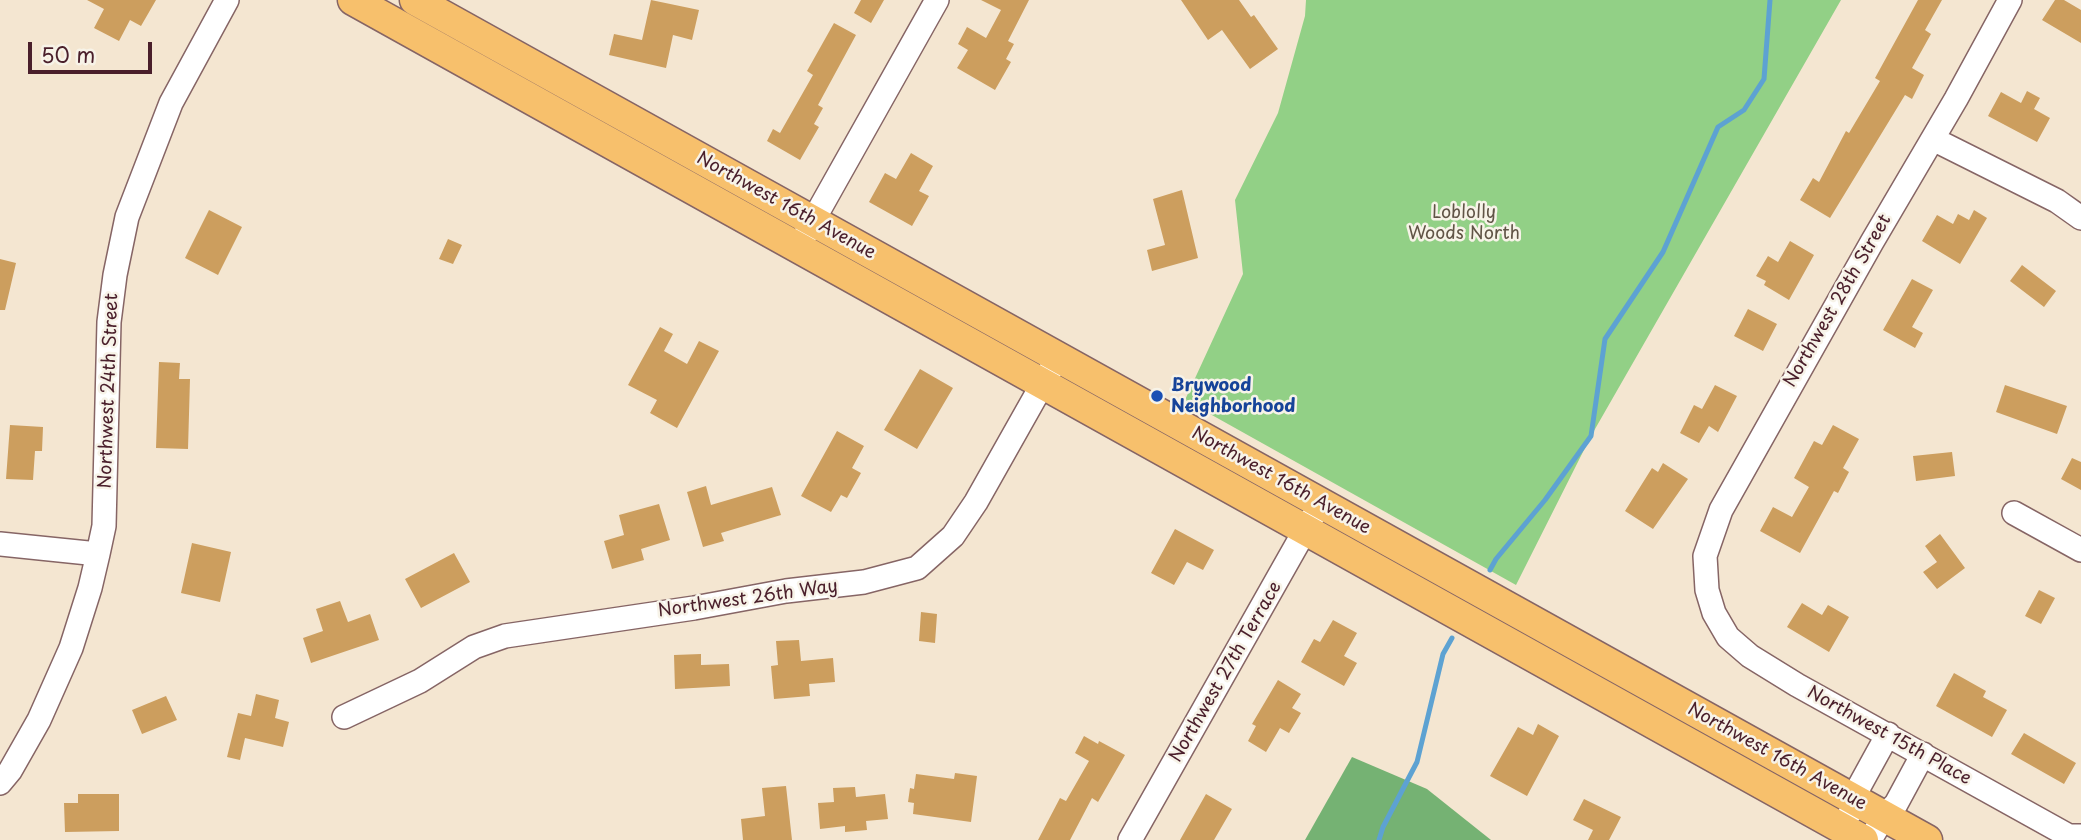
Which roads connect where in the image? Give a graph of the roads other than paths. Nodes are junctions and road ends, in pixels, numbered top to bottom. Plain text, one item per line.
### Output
1 (227, 0) edge
2 (353, 0) edge
3 (415, 0) edge
4 (937, 0) edge
5 (2010, 0) edge
6 (547, 73) junction
7 (532, 100) junction
8 (1933, 138) junction
9 (2081, 218) edge
10 (813, 221) junction
11 (798, 248) junction
12 (1050, 370) junction
13 (1320, 503) junction
14 (2014, 513) dead end
15 (1307, 529) junction
16 (0, 544) edge
17 (2081, 551) edge
18 (98, 554) junction
19 (1714, 612) joint
20 (1595, 656) junction
21 (1581, 681) junction
22 (344, 717) dead end
23 (1888, 734) junction
24 (1923, 754) junction
25 (0, 783) edge
26 (1855, 799) junction
27 (1866, 832) edge
28 (2081, 836) edge
29 (1130, 840) edge
30 (1927, 840) edge

1 - 18 street, Northwest 24th Street
2 - 7 main road, Northwest 16th Avenue
3 - 6 main road, Northwest 16th Avenue
4 - 10 street
5 - 8 street, Northwest 28th Street
6 - 7 main road
6 - 10 main road, Northwest 16th Avenue
7 - 11 main road, Northwest 16th Avenue
8 - 9 street
8 - 19 street, Northwest 28th Street
10 - 11 street
10 - 12 main road, Northwest 16th Avenue
11 - 12 main road, Northwest 16th Avenue
12 - 13 main road, Northwest 16th Avenue
12 - 15 main road, Northwest 16th Avenue
12 - 22 street, Northwest 26th Way
13 - 15 street, Northwest 27th Terrace
13 - 20 main road, Northwest 16th Avenue
14 - 17 street
15 - 21 main road, Northwest 16th Avenue
15 - 29 street, Northwest 27th Terrace
16 - 18 street
18 - 25 street, Northwest 24th Street
19 - 23 street, Northwest 15th Place
20 - 21 main road
20 - 26 main road, Northwest 16th Avenue
21 - 27 main road, Northwest 16th Avenue
23 - 24 street, Northwest 15th Place
23 - 26 street
24 - 27 street
24 - 28 street, Northwest 15th Place
26 - 27 main road, Northwest 16th Avenue
27 - 30 main road, Northwest 16th Avenue

